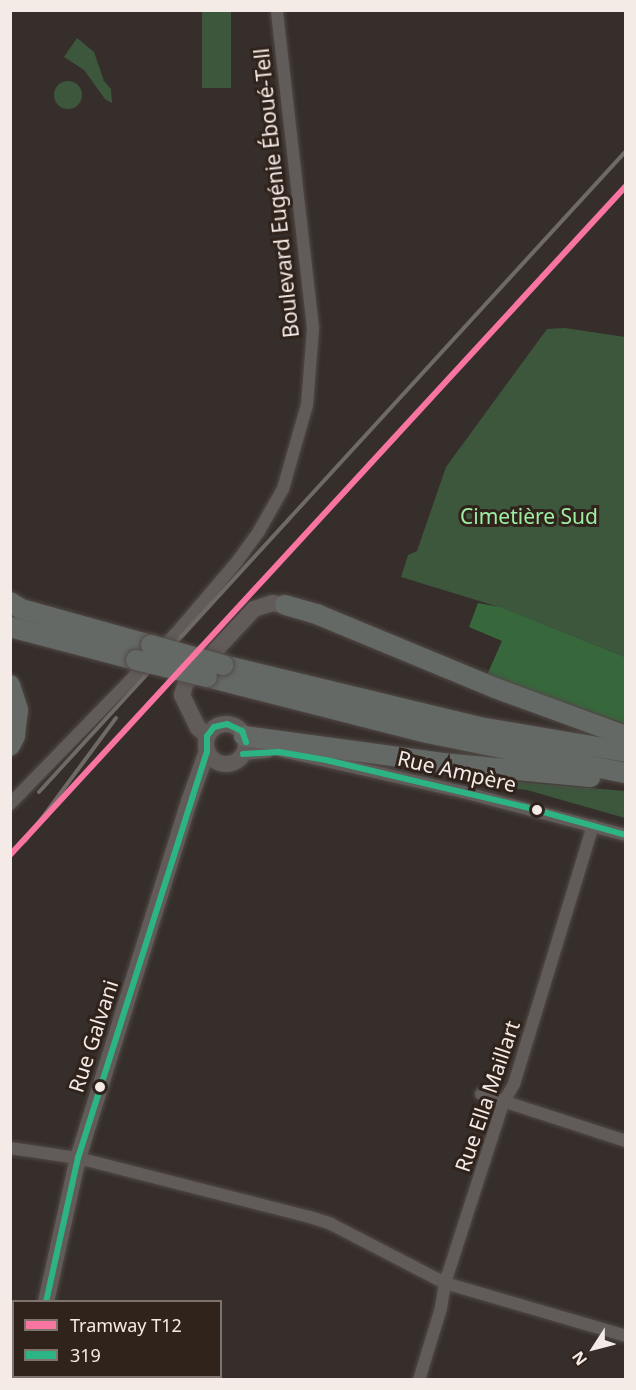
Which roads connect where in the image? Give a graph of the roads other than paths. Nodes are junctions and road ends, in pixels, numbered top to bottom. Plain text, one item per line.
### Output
1 (277, 10) edge
2 (285, 604) joint
3 (14, 605) edge
4 (10, 627) edge
5 (10, 685) edge
6 (626, 736) edge
7 (209, 738) junction
8 (244, 744) junction
9 (10, 746) edge
10 (626, 752) edge
11 (223, 764) junction
12 (621, 773) edge
13 (195, 787) junction
14 (10, 804) edge
15 (593, 826) junction
16 (626, 835) edge
17 (481, 1094) dead end
18 (503, 1103) junction
19 (626, 1141) edge
20 (10, 1148) edge
21 (78, 1158) junction
22 (445, 1283) junction
23 (46, 1300) edge
24 (626, 1336) edge
25 (419, 1380) edge

1 - 14 street, Boulevard Eugénie Éboué-Tell
2 - 6 main road
2 - 7 street
3 - 10 main road, bridge
4 - 12 main road, bridge
5 - 9 main road
7 - 8 street
7 - 11 street
7 - 13 street, Rue Galvani
8 - 11 street
8 - 12 main road
8 - 15 street, Rue Ampère
11 - 13 street
13 - 21 street, Rue Galvani
15 - 16 street, Rue Ampère
15 - 18 street, Rue Ella Maillart
17 - 18 street
18 - 19 street
18 - 22 street, Rue Ella Maillart
20 - 21 street
21 - 22 street
21 - 23 street, Rue Galvani
22 - 24 street
22 - 25 street, Rue Ella Maillart

